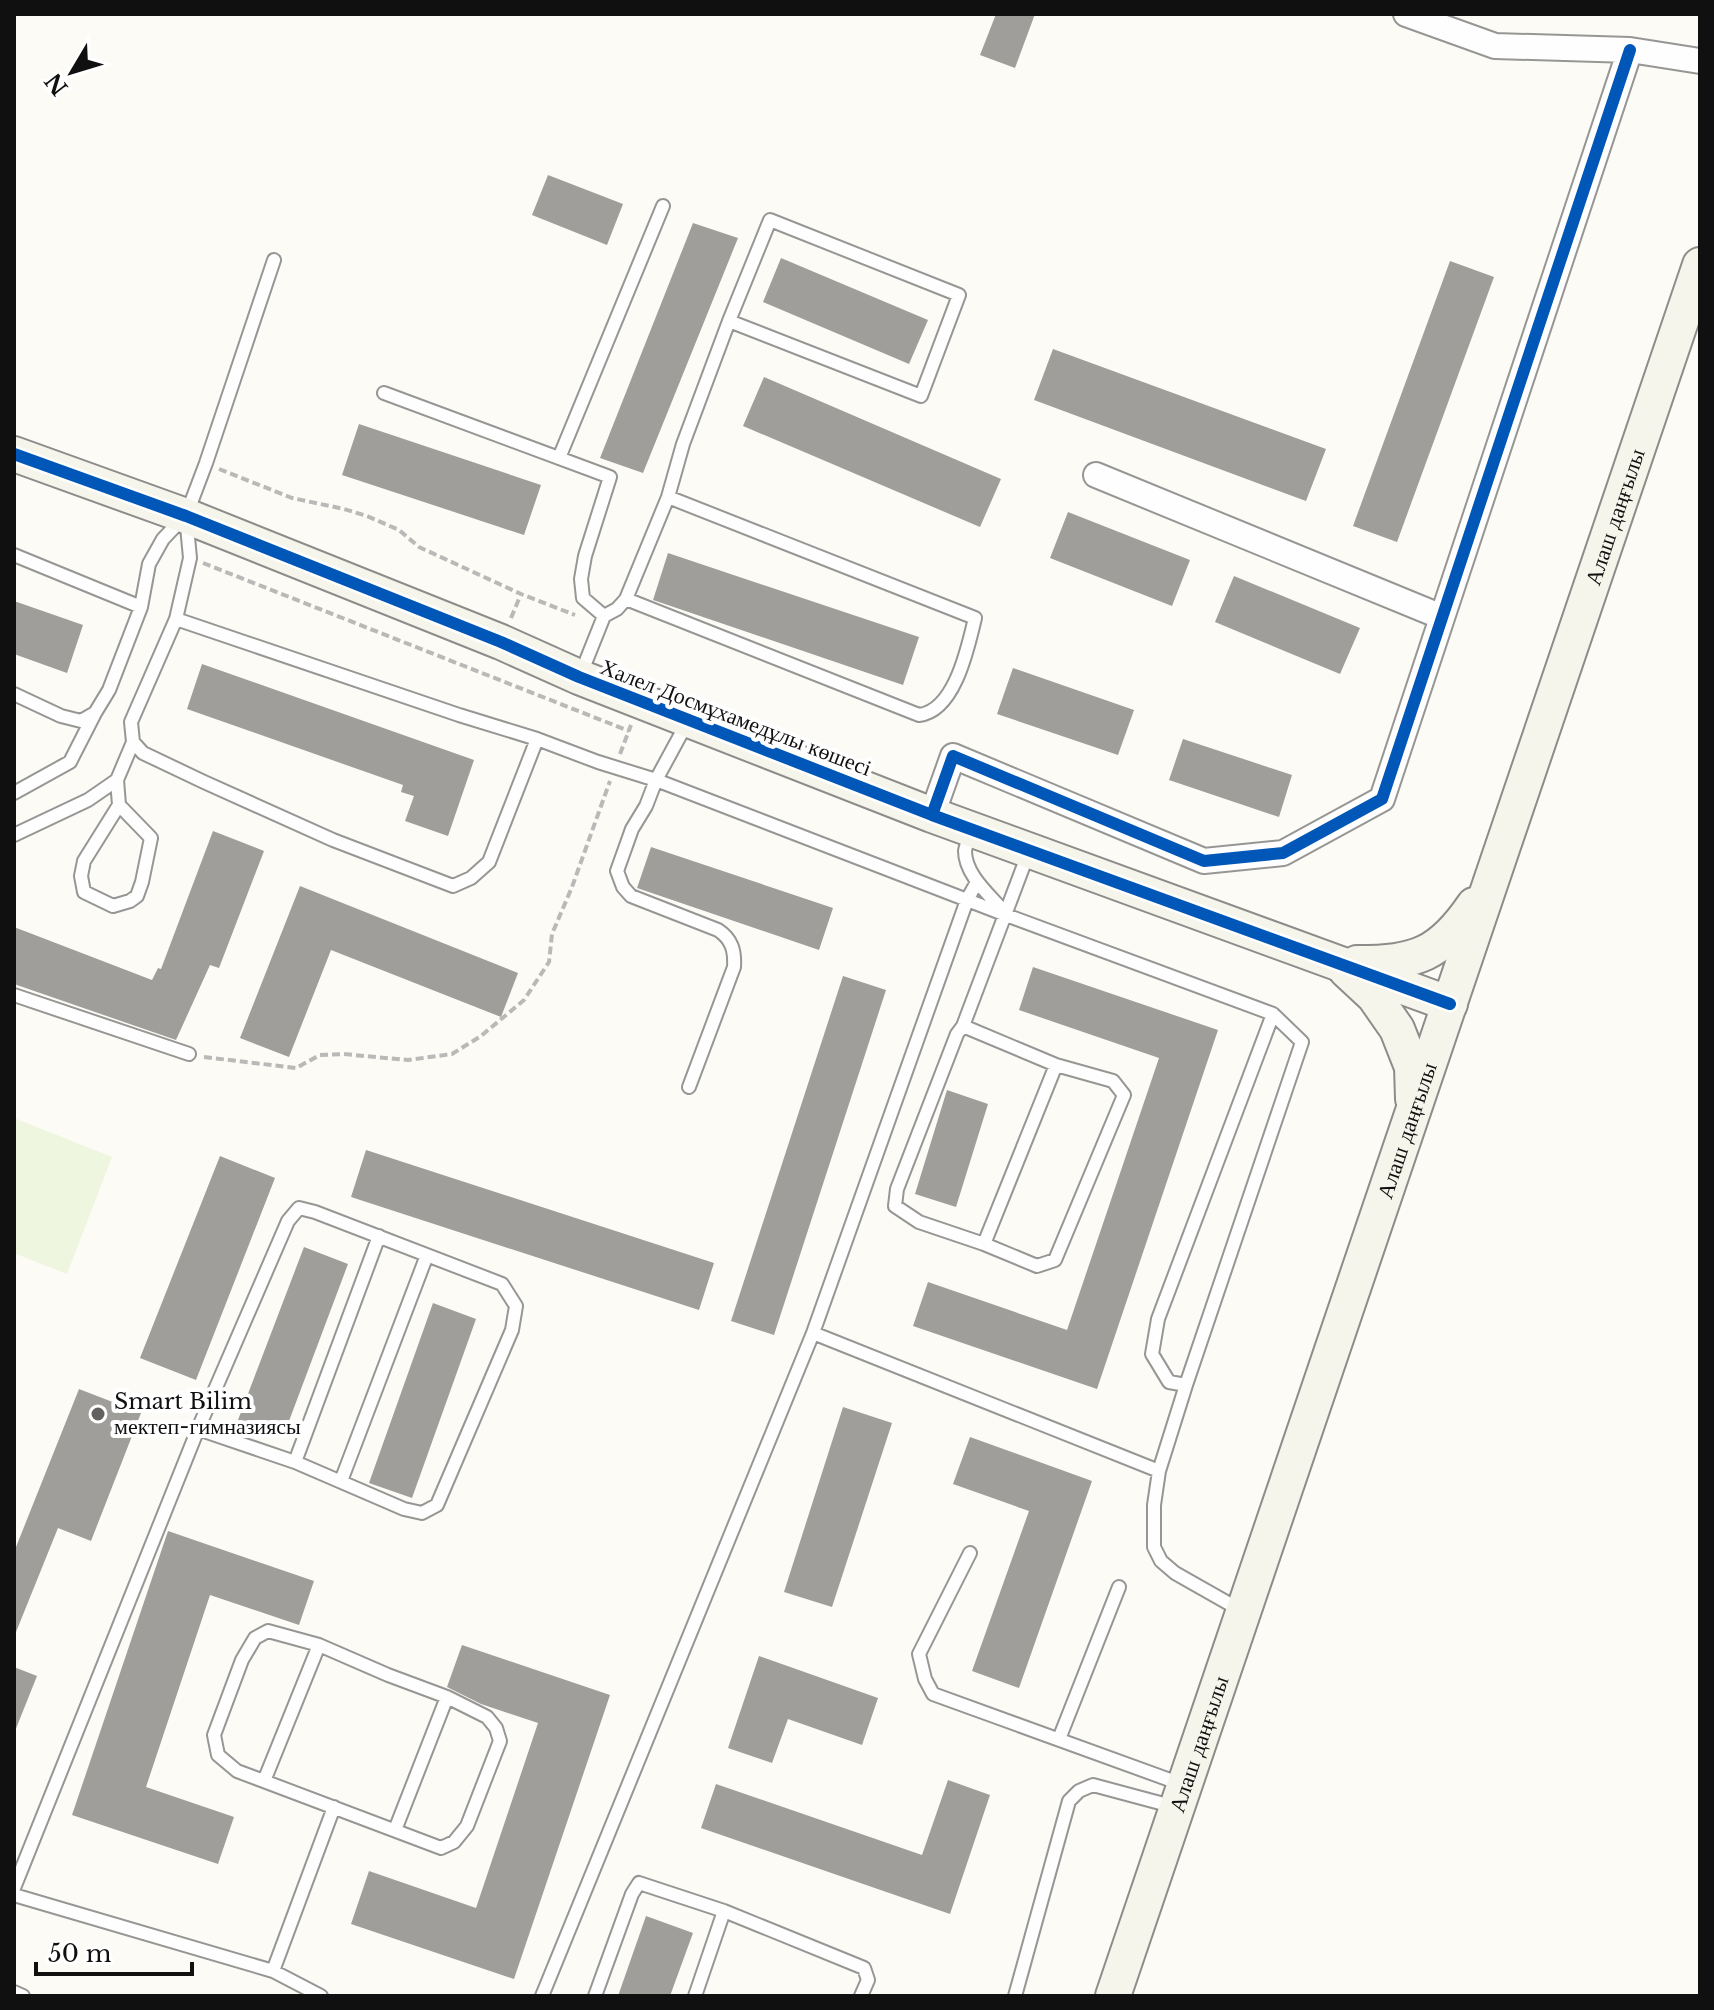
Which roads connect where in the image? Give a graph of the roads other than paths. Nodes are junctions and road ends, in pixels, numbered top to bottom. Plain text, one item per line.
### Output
1 (1406, 14) edge
2 (1630, 50) junction
3 (1700, 61) edge
4 (663, 206) dead end
5 (274, 260) dead end
6 (1700, 265) edge
7 (1694, 303) edge
8 (729, 321) junction
9 (384, 393) dead end
10 (14, 454) edge
11 (559, 458) junction
12 (1096, 475) dead end
13 (668, 497) junction
14 (186, 516) junction
15 (14, 555) edge
16 (626, 599) junction
17 (141, 607) junction
18 (1442, 617) junction
19 (176, 619) junction
20 (602, 620) junction
21 (579, 677) junction
22 (14, 694) edge
23 (95, 713) junction
24 (689, 720) junction
25 (537, 739) junction
26 (133, 742) junction
27 (117, 780) junction
28 (656, 780) junction
29 (14, 793) edge
30 (119, 805) junction
31 (932, 815) junction
32 (971, 830) junction
33 (14, 835) edge
34 (1029, 851) junction
35 (1492, 879) junction
36 (977, 882) junction
37 (967, 900) junction
38 (1006, 915) junction
39 (1339, 964) junction
40 (14, 995) edge
41 (1450, 1004) junction
42 (1273, 1014) junction
43 (963, 1026) junction
44 (189, 1054) road end
45 (1056, 1065) junction
46 (689, 1087) dead end
47 (1413, 1111) junction
48 (379, 1236) junction
49 (984, 1244) junction
50 (427, 1255) junction
51 (813, 1333) junction
52 (1186, 1385) junction
53 (198, 1429) junction
54 (295, 1462) junction
55 (1159, 1471) junction
56 (341, 1481) junction
57 (970, 1553) dead end
58 (1119, 1587) dead end
59 (1243, 1612) junction
60 (319, 1645) junction
61 (447, 1697) junction
62 (1059, 1739) junction
63 (264, 1781) junction
64 (1180, 1796) junction
65 (334, 1807) junction
66 (395, 1830) junction
67 (14, 1888) edge
68 (14, 1895) edge
69 (724, 1911) junction
70 (273, 1971) junction
71 (14, 1992) edge
72 (23, 1996) edge
73 (321, 1996) edge
74 (542, 1996) edge
75 (595, 1996) edge
76 (695, 1996) edge
77 (861, 1996) edge
78 (1015, 1996) edge
79 (1113, 1996) edge

1 - 2 street
2 - 3 street
2 - 18 street
4 - 11 lane
5 - 14 lane
6 - 7 main road, Алаш даңғылы
7 - 35 main road, Алаш даңғылы
8 - 8 lane
8 - 13 lane
9 - 11 lane
10 - 14 main road, Халел Досмұхамедұлы көшесі
11 - 20 lane
12 - 18 street
13 - 16 lane
13 - 16 lane
14 - 17 lane
14 - 19 lane
14 - 21 main road, Халел Досмұхамедұлы көшесі
15 - 17 lane
16 - 20 lane
17 - 23 lane
18 - 31 street
19 - 25 lane
19 - 26 lane
20 - 21 lane
21 - 24 main road, Халел Досмұхамедұлы көшесі
22 - 23 lane
23 - 29 lane
24 - 28 lane
24 - 31 main road, Халел Досмұхамедұлы көшесі
25 - 26 lane
25 - 28 lane
26 - 27 lane
27 - 30 lane
27 - 33 lane
28 - 37 lane
28 - 46 lane
30 - 30 lane
31 - 32 main road, Халел Досмұхамедұлы көшесі
32 - 34 main road, Халел Досмұхамедұлы көшесі
32 - 36 lane
34 - 38 lane
34 - 39 main road, Халел Досмұхамедұлы көшесі
35 - 39 main road
35 - 41 main road, Алаш даңғылы
36 - 37 lane
36 - 38 lane
37 - 38 lane
37 - 51 lane
38 - 42 lane
38 - 43 lane
39 - 41 main road, Халел Досмұхамедұлы көшесі
39 - 47 main road
40 - 44 lane
41 - 47 main road, Алаш даңғылы
42 - 52 lane
42 - 52 lane
43 - 45 lane
43 - 49 lane
45 - 49 lane
45 - 49 lane
47 - 59 main road, Алаш даңғылы
48 - 50 lane
48 - 53 lane
48 - 54 lane
50 - 56 lane
50 - 56 lane
51 - 55 lane
51 - 74 lane
52 - 55 lane
53 - 54 lane
53 - 67 lane
54 - 56 lane
55 - 59 lane
57 - 62 lane
58 - 62 lane
59 - 64 main road, Алаш даңғылы
60 - 61 lane
60 - 63 lane
60 - 63 lane
61 - 66 lane
61 - 66 lane
62 - 64 lane
63 - 65 lane
64 - 78 lane
64 - 79 main road, Алаш даңғылы
65 - 66 lane
65 - 70 lane
68 - 70 lane
69 - 75 lane
69 - 76 lane
69 - 77 lane
70 - 73 lane
71 - 72 lane

